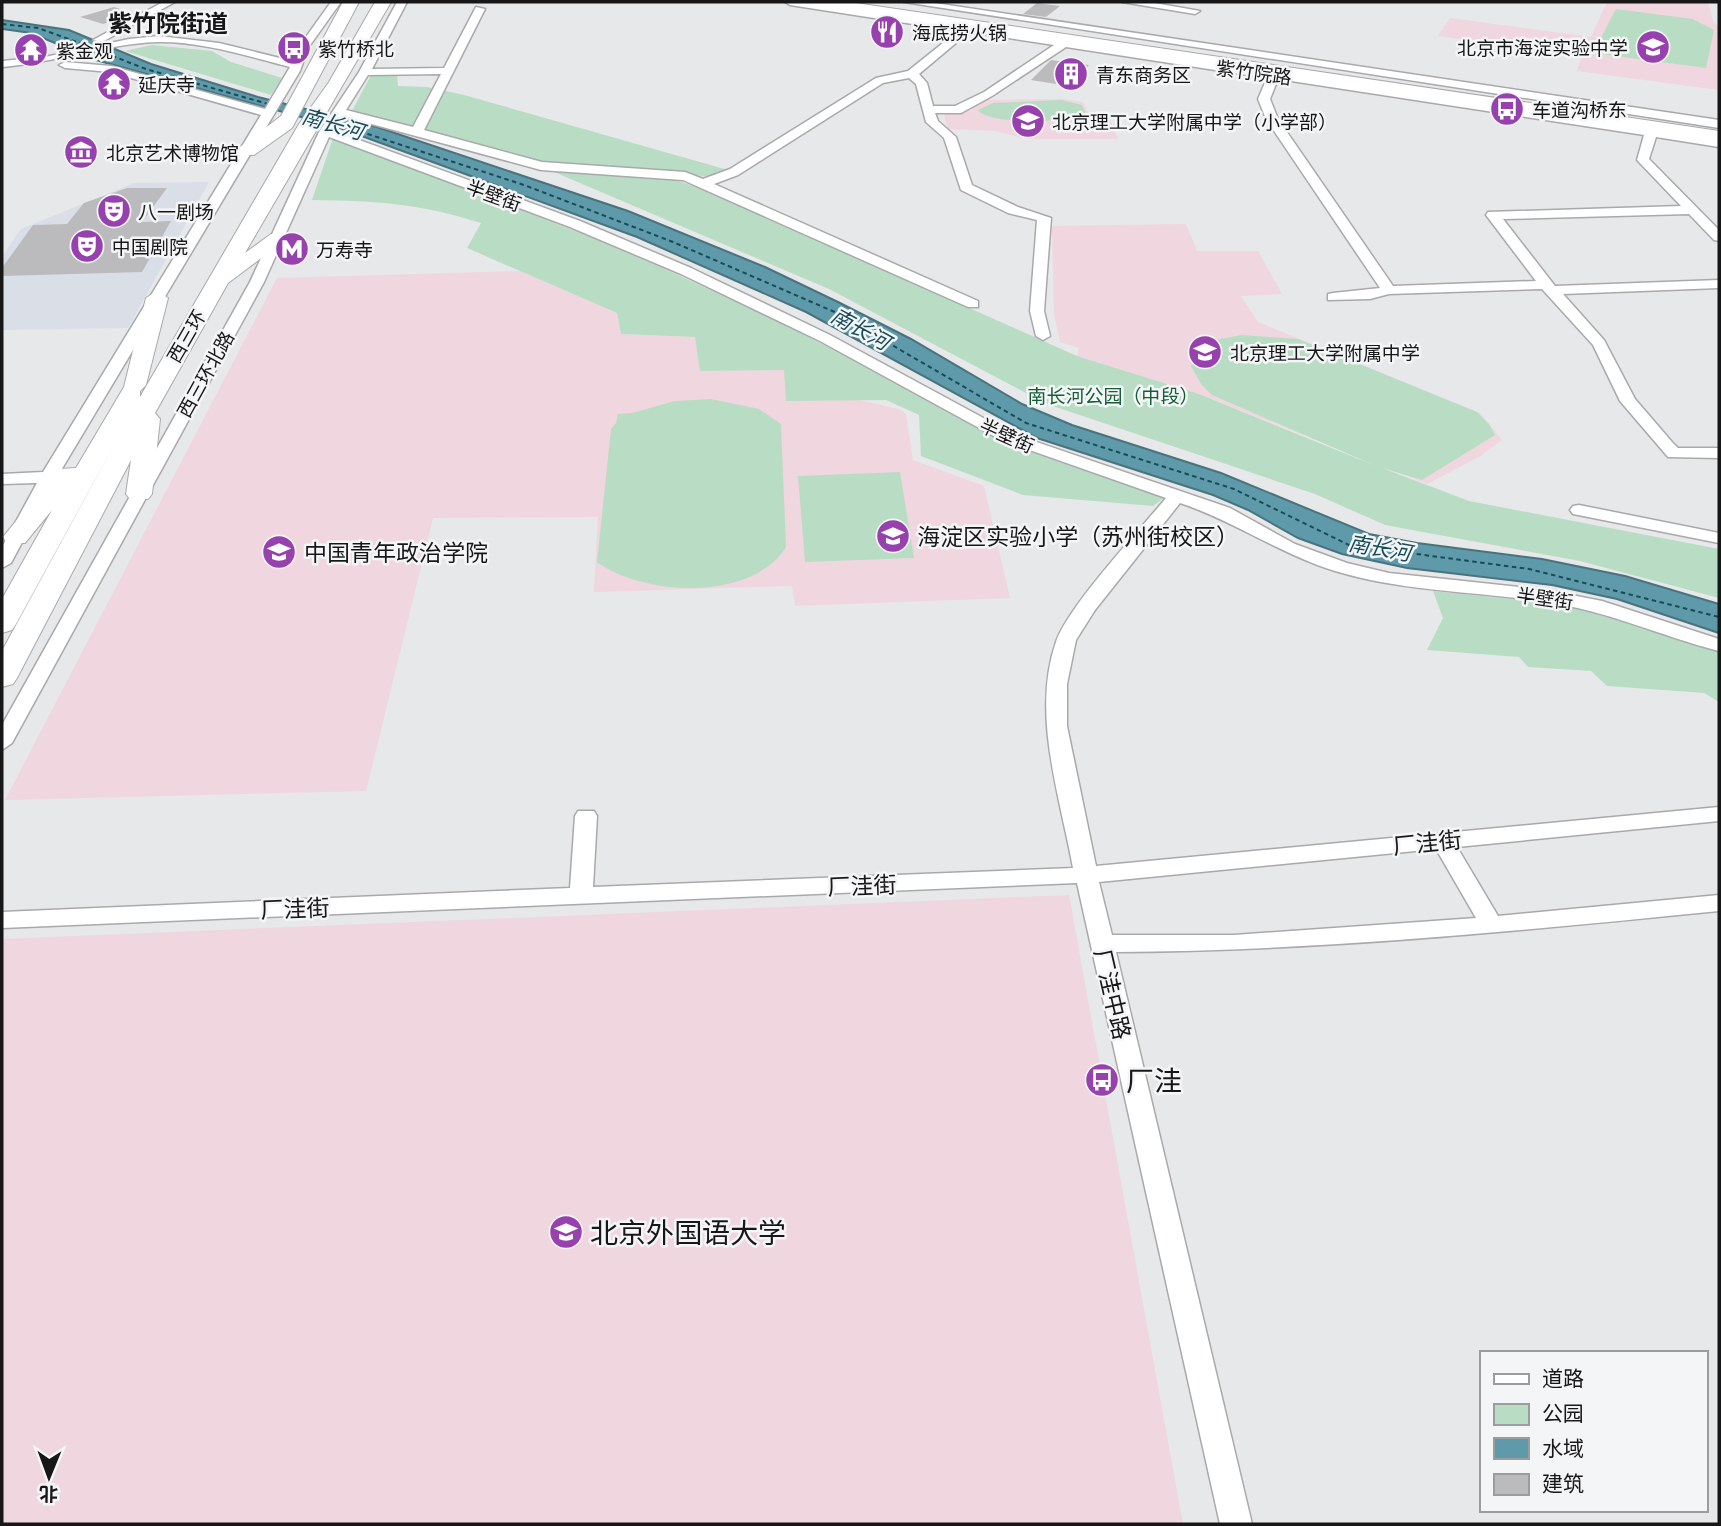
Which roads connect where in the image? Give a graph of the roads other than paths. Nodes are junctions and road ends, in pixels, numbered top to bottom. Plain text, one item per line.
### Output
1 (170, 2) edge
2 (336, 2) edge
3 (351, 2) edge
4 (365, 2) edge
5 (371, 2) edge
6 (383, 2) edge
7 (402, 2) edge
8 (790, 2) edge
9 (819, 2) edge
10 (843, 2) edge
11 (864, 2) edge
12 (879, 2) edge
13 (1128, 2) edge
14 (1205, 2) edge
15 (909, 8) edge
16 (480, 9) dead end
17 (1195, 11) junction
18 (393, 19) junction
19 (1042, 21) junction
20 (965, 30) junction
21 (1171, 32) junction
22 (1078, 33) junction
23 (1063, 44) junction
24 (1117, 52) junction
25 (354, 53) junction
26 (80, 55) junction
27 (1193, 56) junction
28 (2, 64) edge
29 (42, 64) junction
30 (295, 68) junction
31 (448, 71) junction
32 (365, 72) junction
33 (912, 74) junction
34 (1274, 75) junction
35 (928, 109) junction
36 (337, 111) junction
37 (267, 113) junction
38 (311, 119) junction
39 (417, 132) junction
40 (1651, 133) junction
41 (1715, 135) edge
42 (247, 151) junction
43 (705, 183) junction
44 (1693, 210) junction
45 (1717, 233) edge
46 (278, 238) junction
47 (215, 242) dead end
48 (1719, 284) edge
49 (216, 285) junction
50 (1548, 288) junction
51 (1389, 290) junction
52 (1333, 297) dead end
53 (157, 298) junction
54 (973, 304) dead end
55 (174, 314) dead end
56 (1043, 336) dead end
57 (143, 392) junction
58 (118, 414) junction
59 (1719, 453) edge
60 (49, 477) junction
61 (2, 479) edge
62 (139, 494) junction
63 (1177, 495) junction
64 (1579, 510) dead end
65 (16, 537) junction
66 (1719, 538) edge
67 (2, 563) edge
68 (12, 631) edge
69 (1719, 645) edge
70 (2, 678) edge
71 (2, 743) edge
72 (1719, 814) edge
73 (586, 816) dead end
74 (1443, 841) junction
75 (1086, 876) junction
76 (581, 896) junction
77 (1719, 903) edge
78 (2, 920) edge
79 (1491, 925) junction
80 (1101, 944) junction
81 (1236, 1524) edge

1 - 28 street
2 - 30 street
3 - 38 highway, 西三环
4 - 38 highway
5 - 38 highway
6 - 25 highway, 西三环
7 - 18 street, 西三环北路
8 - 20 street, 紫竹院路
9 - 15 highway, 紫竹院路
10 - 15 highway
11 - 15 highway
12 - 15 highway, 紫竹院路
13 - 17 street
14 - 17 street
15 - 19 street, 紫竹院路
15 - 22 highway, 紫竹院路
15 - 27 highway, 紫竹院路
16 - 31 street
17 - 21 street
18 - 25 highway
18 - 32 street, 西三环北路
19 - 21 street, 紫竹院路
19 - 22 highway
20 - 23 street, 紫竹院路
20 - 33 street
21 - 41 street, 紫竹院路
22 - 41 highway, 紫竹院路
23 - 24 street, 紫竹院路
23 - 35 street
24 - 27 highway
24 - 34 street, 紫竹院路
25 - 38 highway, 西三环
26 - 28 street
26 - 29 street
26 - 30 street
27 - 41 highway, 紫竹院路
28 - 29 street
29 - 37 street
30 - 37 street
31 - 32 street
31 - 39 street
32 - 36 street, 西三环北路
33 - 35 street
33 - 43 street
34 - 40 street, 紫竹院路
34 - 51 street
35 - 56 street
36 - 38 street, 西三环北路
36 - 39 street, 半壁街
37 - 42 street
38 - 42 highway
38 - 46 street, 西三环北路
38 - 47 highway, 西三环
38 - 49 highway, 西三环
38 - 63 street, 半壁街
39 - 43 street, 半壁街
40 - 41 street, 紫竹院路
40 - 44 street
42 - 53 street
43 - 54 street, 半壁街
44 - 45 street
44 - 50 street
46 - 49 highway
46 - 62 street, 西三环北路
48 - 50 street
49 - 57 highway, 西三环
50 - 51 street
50 - 59 street
51 - 52 street
53 - 57 highway
53 - 60 street
55 - 57 highway, 西三环
57 - 58 highway, 西三环
57 - 62 highway
57 - 68 highway, 西三环
58 - 65 highway
58 - 68 highway, 西三环
60 - 61 street
60 - 65 street
62 - 71 street, 西三环北路
63 - 69 street, 半壁街
63 - 75 street, 厂洼中路
64 - 66 street
65 - 67 street
68 - 70 highway, 西三环
72 - 74 street, 厂洼街
73 - 76 street
74 - 75 street, 厂洼街
74 - 79 street
75 - 76 street, 厂洼街
75 - 80 street, 厂洼中路
76 - 78 street, 厂洼街
77 - 79 street
79 - 80 street
80 - 81 street, 厂洼中路

